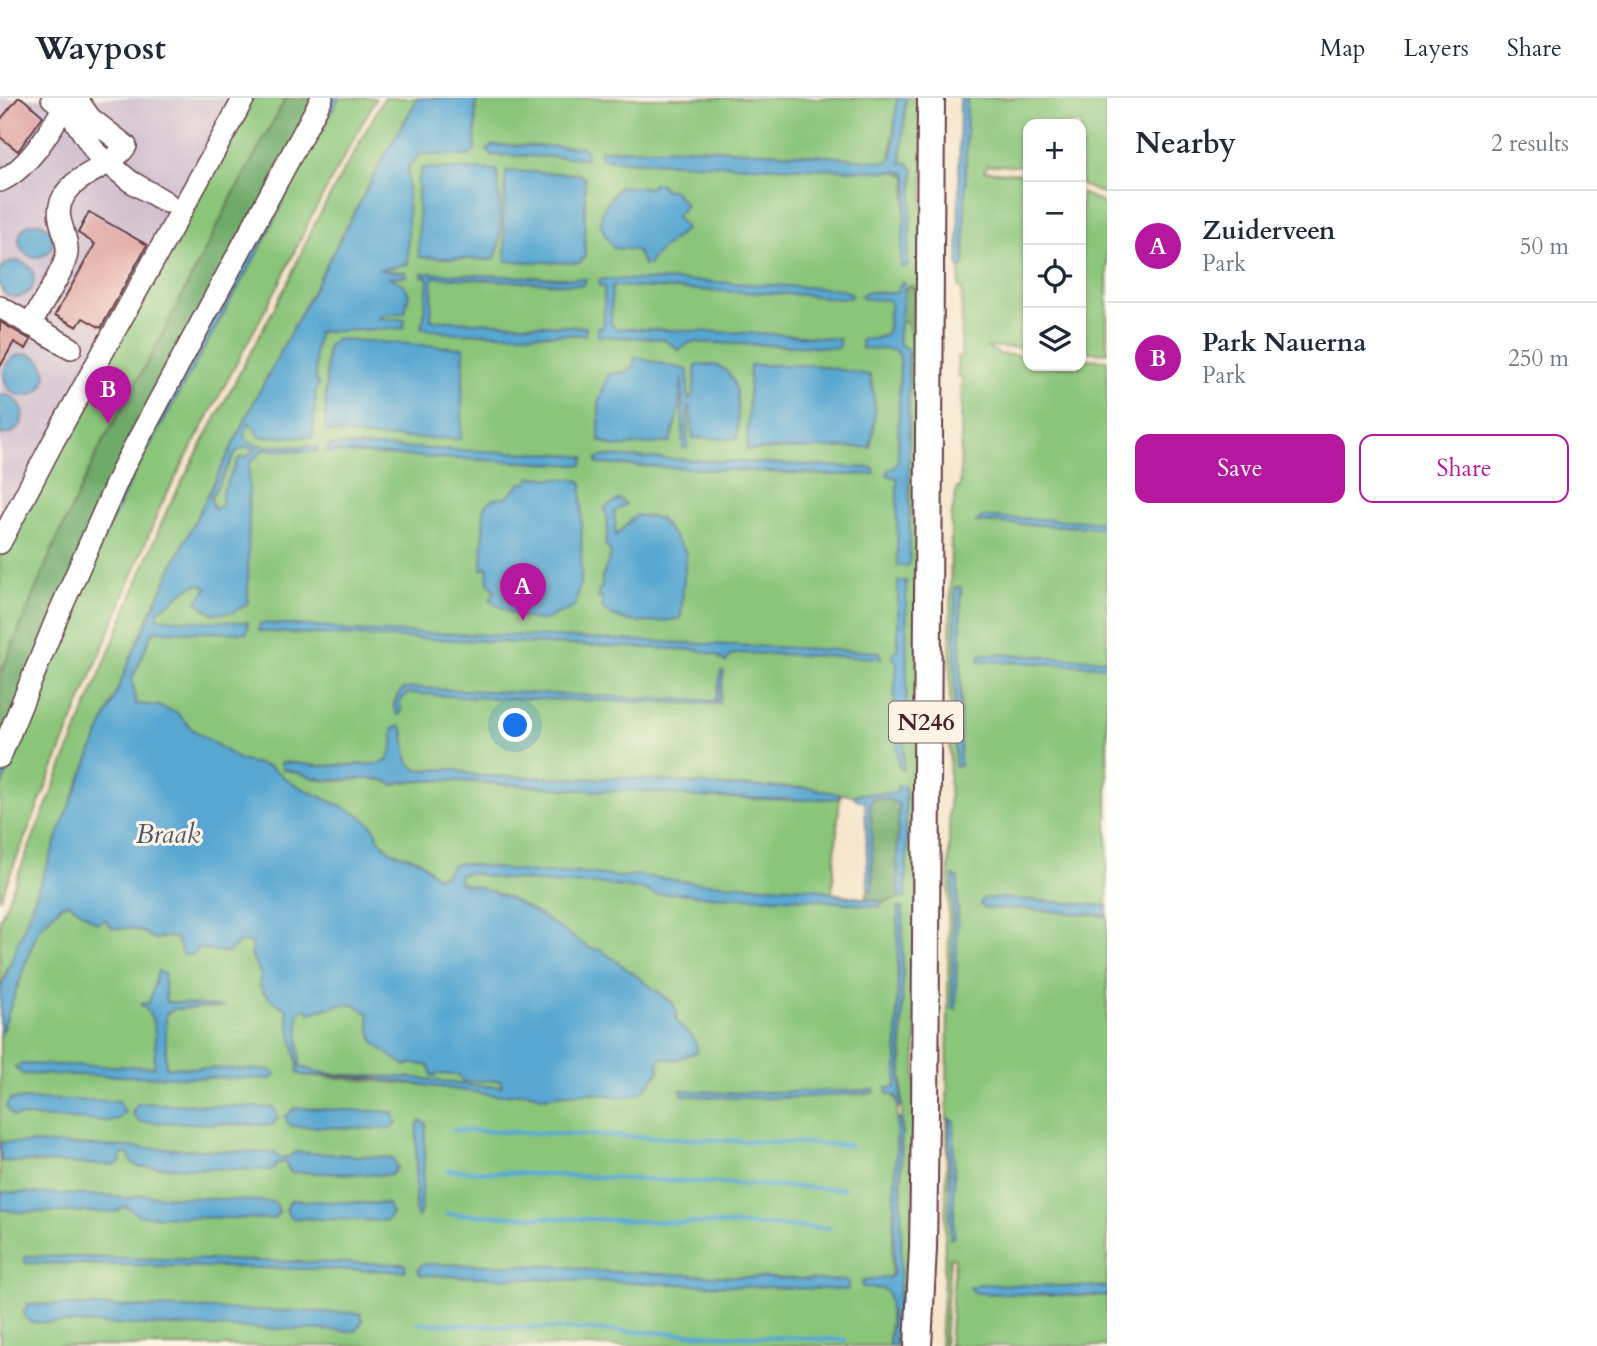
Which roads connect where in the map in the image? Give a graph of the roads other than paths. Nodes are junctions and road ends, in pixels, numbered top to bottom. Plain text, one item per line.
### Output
1 (244, 98) edge
2 (322, 98) edge
3 (931, 98) edge
4 (65, 100) edge
5 (108, 163) junction
6 (0, 181) edge
7 (166, 202) dead end
8 (0, 307) edge
9 (30, 325) junction
10 (71, 348) dead end
11 (0, 543) edge
12 (0, 757) edge
13 (918, 1346) edge

1 - 11 lane
2 - 12 lane
3 - 13 main road, N246
4 - 5 lane
4 - 6 lane
5 - 7 lane
5 - 9 lane
8 - 9 lane
9 - 10 lane

